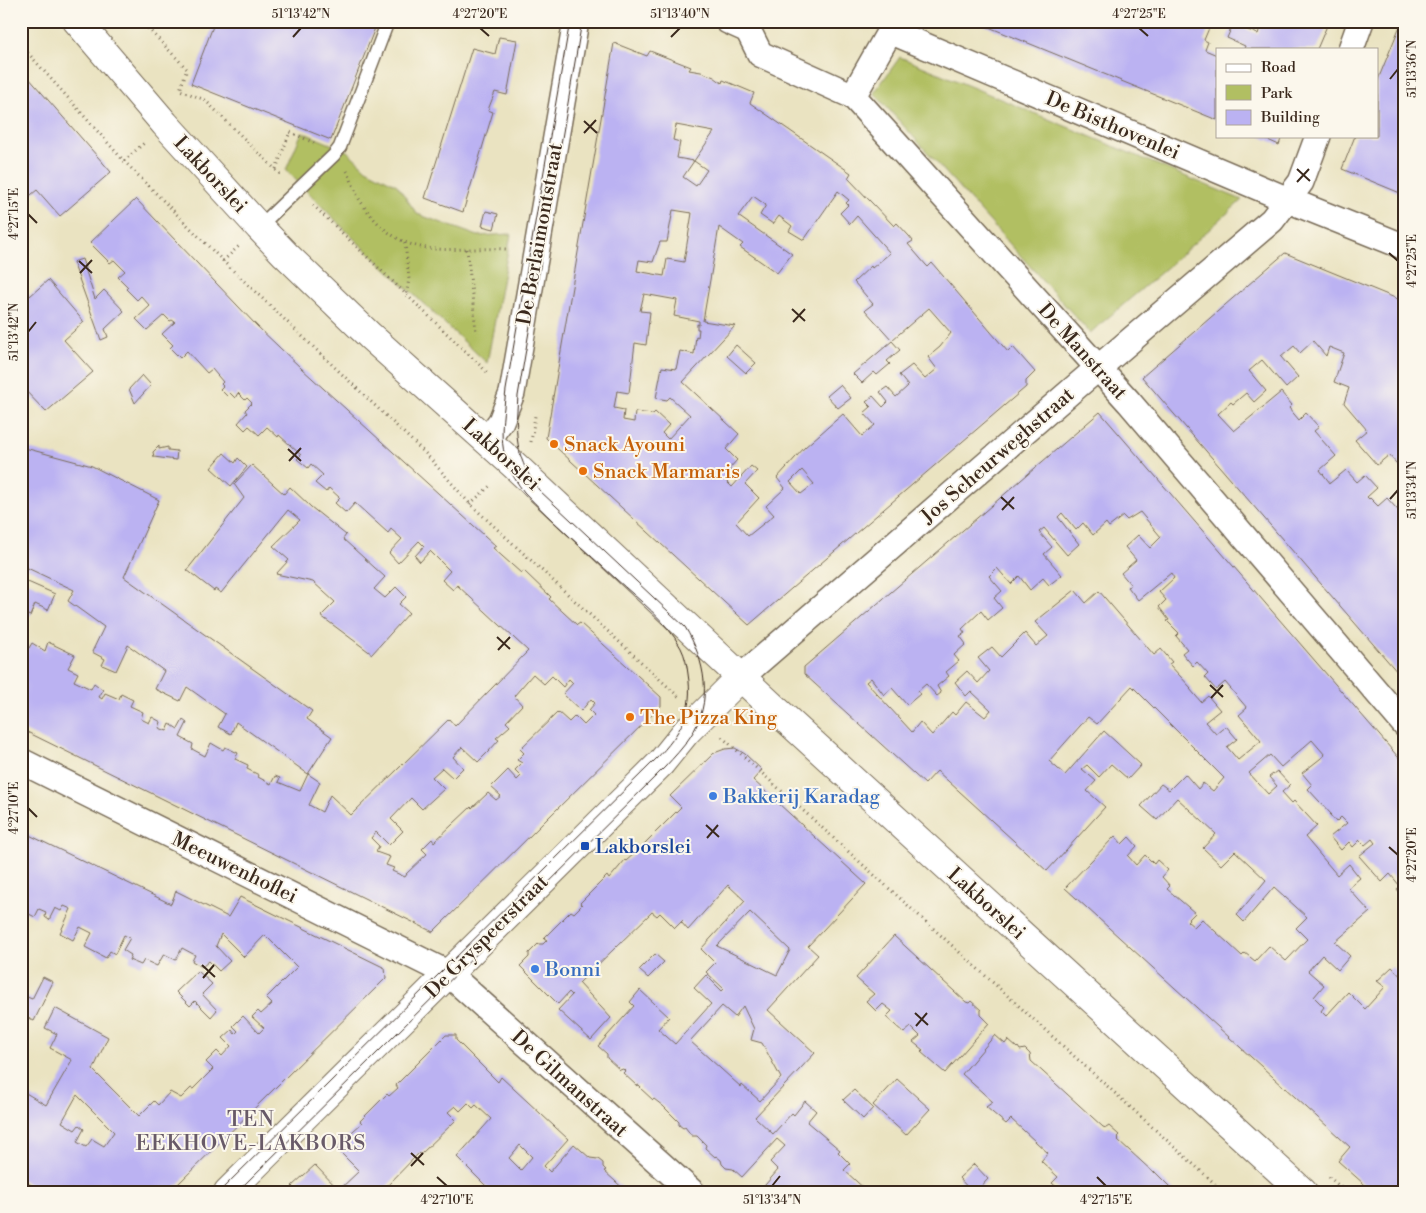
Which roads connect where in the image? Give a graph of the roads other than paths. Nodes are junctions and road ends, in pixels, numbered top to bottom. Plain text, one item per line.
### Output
1 (77, 21) edge
2 (388, 21) edge
3 (576, 21) edge
4 (728, 21) edge
5 (1361, 21) edge
6 (1351, 48) edge
7 (853, 96) junction
8 (1317, 138) edge
9 (1288, 200) junction
10 (259, 226) junction
11 (1405, 247) edge
12 (1098, 368) junction
13 (487, 440) junction
14 (741, 677) junction
15 (1405, 725) edge
16 (21, 762) edge
17 (448, 974) junction
18 (228, 1192) edge
19 (692, 1192) edge
20 (1303, 1192) edge

1 - 10 street, Lakborslei
2 - 10 lane
3 - 13 street, De Berlaimontstraat
4 - 7 street, De Manstraat
5 - 6 street
7 - 9 street, De Bisthovenlei
7 - 12 street, De Manstraat
8 - 9 street, Jos Scheurweghstraat
9 - 11 street, De Bisthovenlei
9 - 12 street, Jos Scheurweghstraat
10 - 13 street, Lakborslei
12 - 14 street, Jos Scheurweghstraat
12 - 15 street, De Manstraat
13 - 14 street, Lakborslei
14 - 17 street, De Gryspeerstraat
14 - 20 street, Lakborslei
16 - 17 street, Meeuwenhoflei
17 - 18 street, De Gryspeerstraat
17 - 19 street, De Gilmanstraat

